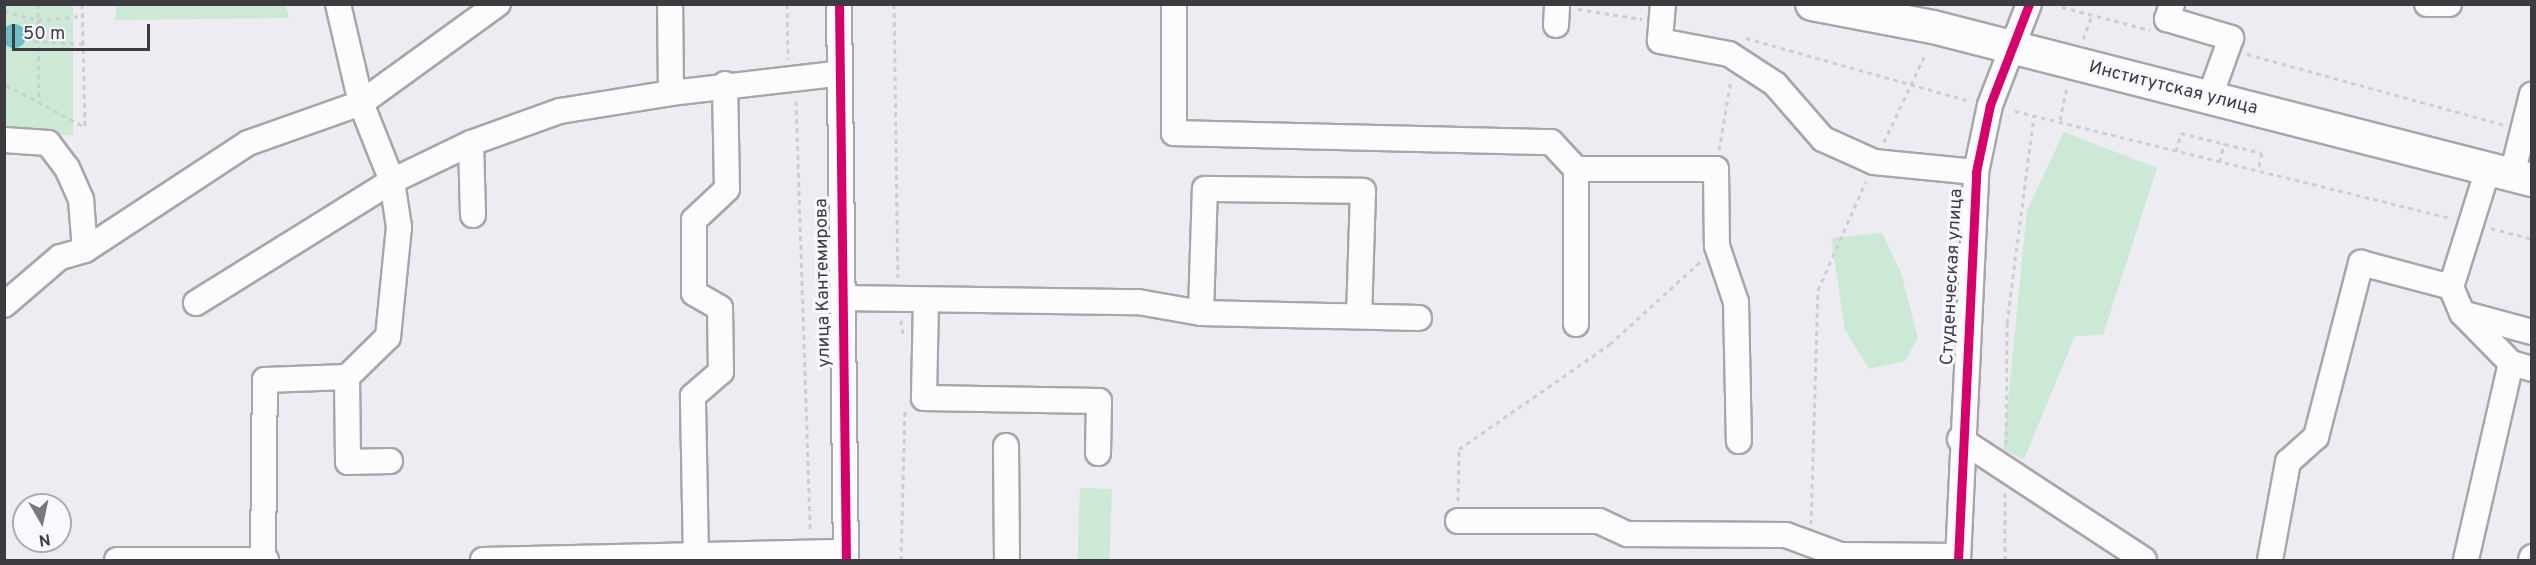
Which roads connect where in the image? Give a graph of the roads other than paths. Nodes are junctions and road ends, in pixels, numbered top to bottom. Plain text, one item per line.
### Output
1 (338, 4) edge
2 (498, 4) edge
3 (670, 4) edge
4 (839, 4) edge
5 (1174, 4) edge
6 (1663, 4) edge
7 (1812, 4) edge
8 (2029, 4) edge
9 (2172, 4) edge
10 (2427, 4) edge
11 (2449, 4) edge
12 (2008, 48) junction
13 (837, 74) junction
14 (725, 84) junction
15 (671, 93) junction
16 (2532, 94) edge
17 (2209, 99) junction
18 (361, 103) junction
19 (4, 140) edge
20 (471, 143) junction
21 (1576, 168) junction
22 (1976, 172) junction
23 (2510, 175) edge
24 (392, 181) junction
25 (473, 215) dead end
26 (85, 250) junction
27 (2451, 287) junction
28 (840, 298) junction
29 (926, 301) junction
30 (196, 303) dead end
31 (4, 305) edge
32 (1201, 313) junction
33 (2462, 313) junction
34 (1359, 316) junction
35 (1419, 318) dead end
36 (1576, 324) dead end
37 (2532, 332) edge
38 (2521, 366) edge
39 (347, 377) junction
40 (1960, 439) junction
41 (1739, 441) dead end
42 (1006, 446) dead end
43 (1098, 453) dead end
44 (390, 461) dead end
45 (1458, 521) road end
46 (846, 556) edge
47 (696, 558) junction
48 (1840, 558) edge
49 (1958, 558) edge
50 (265, 560) edge
51 (117, 561) edge
52 (483, 561) edge
53 (1007, 561) edge
54 (2144, 561) edge
55 (2270, 561) edge
56 (2466, 561) edge

1 - 18 street
2 - 18 street
3 - 15 street
4 - 13 street, улица Кантемирова
5 - 21 street
6 - 22 street
7 - 12 main road, Институтская улица
8 - 12 street, Студенческая улица
9 - 17 street
10 - 11 street
12 - 17 main road, Институтская улица
12 - 22 street, Студенческая улица
13 - 14 street
13 - 28 street, улица Кантемирова
14 - 15 street
14 - 47 street
15 - 20 street
16 - 23 street
17 - 23 main road, Институтская улица
18 - 24 street
18 - 26 street
19 - 26 street
20 - 24 street
20 - 25 street
21 - 36 street
21 - 41 street
22 - 40 street, Студенческая улица
23 - 27 street
24 - 30 street
24 - 39 street
26 - 31 street
27 - 33 street
27 - 55 street
28 - 29 street
28 - 46 street, улица Кантемирова
29 - 32 street
29 - 43 street
32 - 34 street
32 - 34 street
33 - 37 street
33 - 38 street
34 - 35 street
38 - 56 street
39 - 44 street
39 - 50 street
40 - 49 street, Студенческая улица
40 - 54 street
42 - 53 street
45 - 48 street
46 - 47 street
47 - 52 street
48 - 49 street
50 - 51 street

